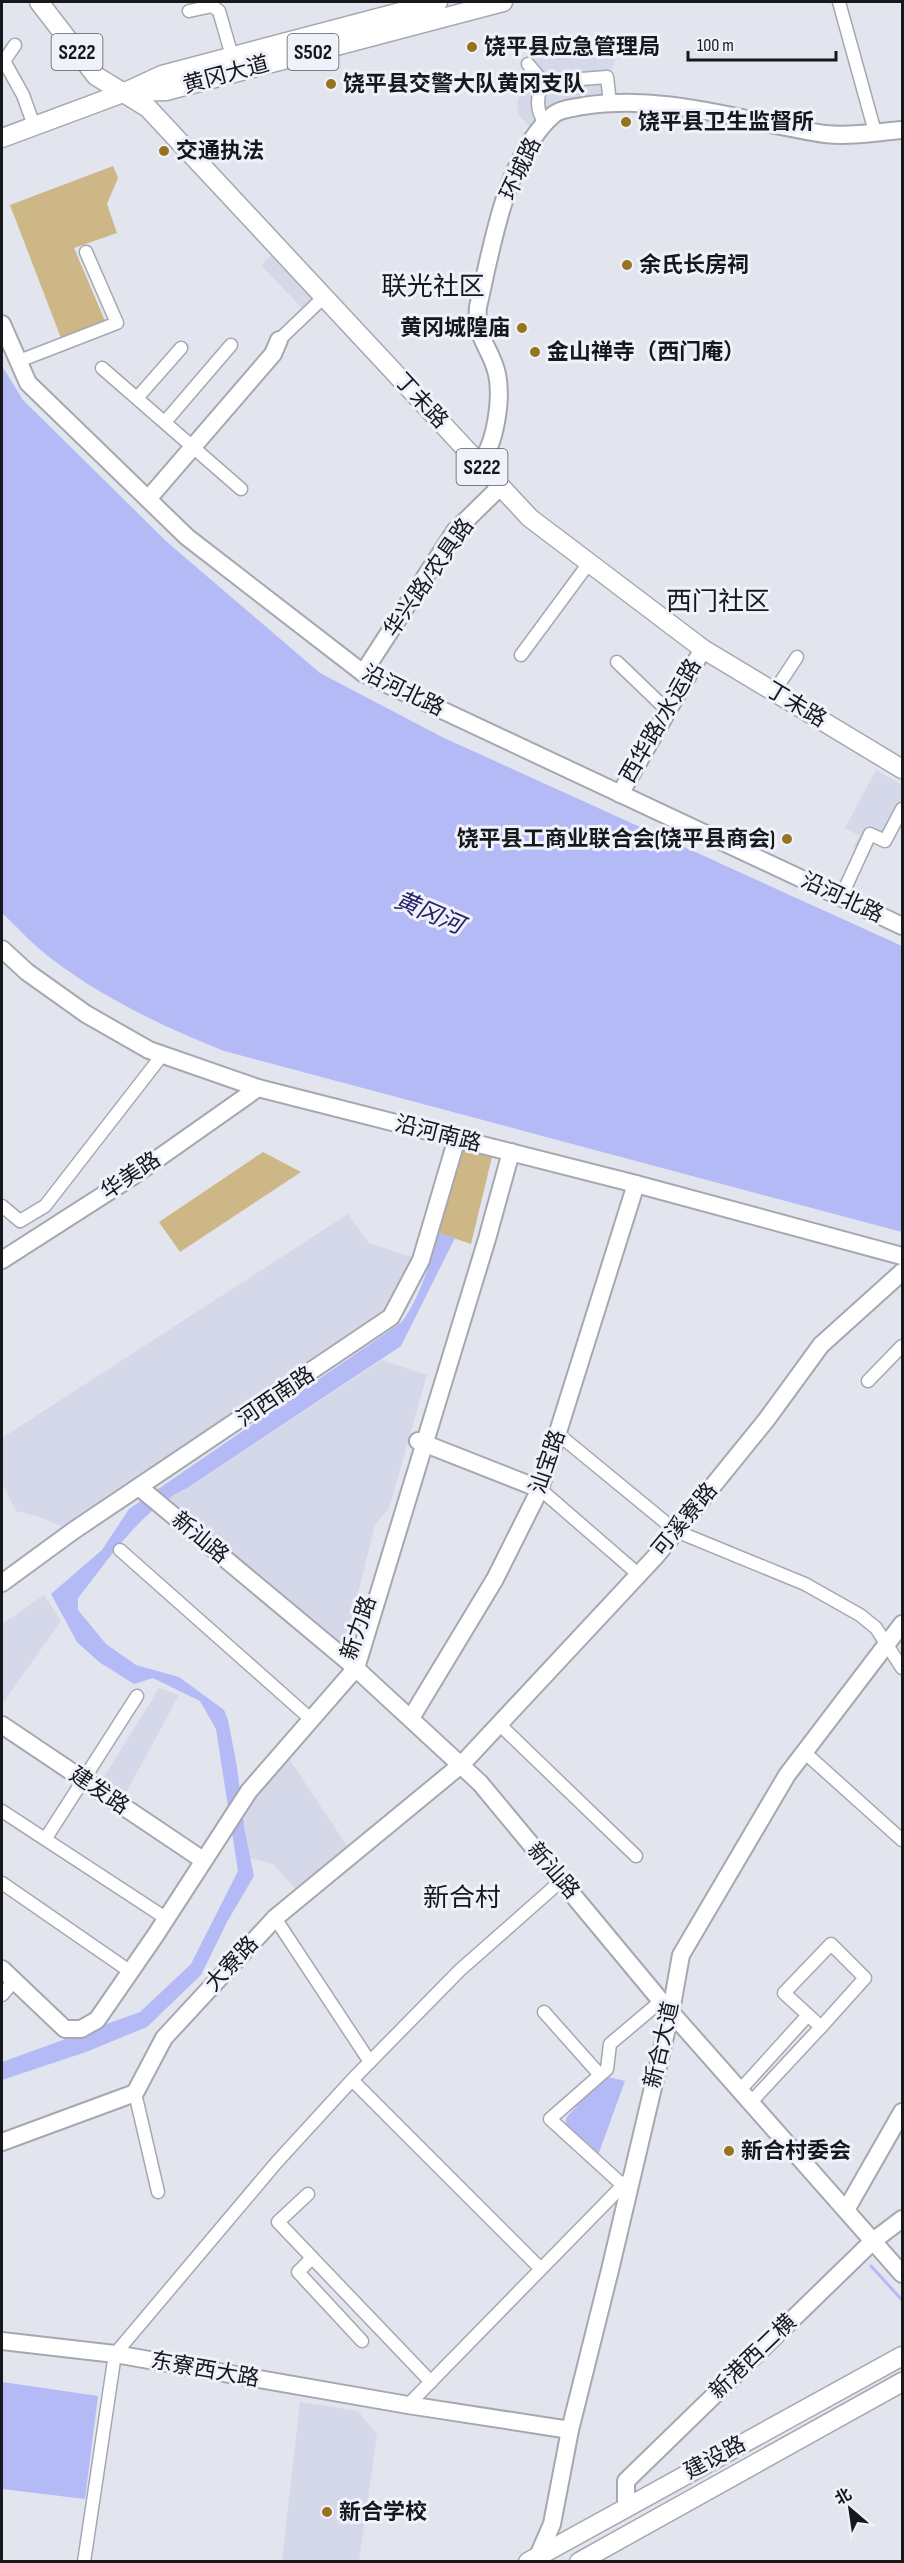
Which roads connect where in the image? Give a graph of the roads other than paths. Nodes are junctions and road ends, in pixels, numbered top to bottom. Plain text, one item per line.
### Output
1 (39, 2) edge
2 (438, 2) edge
3 (503, 2) edge
4 (839, 2) edge
5 (189, 11) dead end
6 (15, 45) dead end
7 (232, 56) junction
8 (528, 64) dead end
9 (543, 82) junction
10 (123, 93) junction
11 (610, 103) junction
12 (33, 120) dead end
13 (546, 123) junction
14 (903, 130) edge
15 (875, 132) junction
16 (2, 138) edge
17 (86, 252) dead end
18 (324, 297) junction
19 (2, 324) edge
20 (279, 340) joint
21 (231, 345) dead end
22 (181, 348) dead end
23 (19, 361) junction
24 (102, 368) dead end
25 (137, 398) junction
26 (165, 422) junction
27 (194, 447) junction
28 (479, 463) junction
29 (500, 487) junction
30 (241, 489) dead end
31 (148, 499) junction
32 (589, 563) junction
33 (703, 649) junction
34 (520, 655) dead end
35 (797, 657) dead end
36 (617, 662) dead end
37 (363, 673) junction
38 (774, 692) junction
39 (668, 711) junction
40 (903, 769) edge
41 (620, 794) junction
42 (903, 809) edge
43 (841, 897) junction
44 (903, 926) edge
45 (2, 949) edge
46 (163, 1054) junction
47 (258, 1088) junction
48 (457, 1138) junction
49 (506, 1151) junction
50 (636, 1184) junction
51 (2, 1206) edge
52 (903, 1256) edge
53 (2, 1260) edge
54 (903, 1272) edge
55 (903, 1346) edge
56 (868, 1381) dead end
57 (558, 1434) junction
58 (422, 1443) junction
59 (139, 1487) junction
60 (540, 1489) junction
61 (676, 1531) junction
62 (120, 1550) dead end
63 (638, 1574) junction
64 (2, 1583) edge
65 (903, 1624) edge
66 (887, 1644) junction
67 (353, 1666) junction
68 (903, 1668) edge
69 (137, 1696) dead end
70 (305, 1714) junction
71 (411, 1718) junction
72 (499, 1724) junction
73 (2, 1725) edge
74 (803, 1751) junction
75 (462, 1764) junction
76 (83, 1780) junction
77 (248, 1785) junction
78 (2, 1811) edge
79 (223, 1822) junction
80 (46, 1838) junction
81 (903, 1840) edge
82 (636, 1856) dead end
83 (197, 1857) junction
84 (562, 1880) junction
85 (2, 1883) edge
86 (160, 1915) junction
87 (275, 1918) junction
88 (2, 1955) edge
89 (125, 1968) junction
90 (2, 1969) edge
91 (14, 1981) junction
92 (2, 1995) edge
93 (104, 2004) junction
94 (666, 2006) junction
95 (544, 2012) dead end
96 (808, 2015) junction
97 (67, 2023) junction
98 (821, 2027) junction
99 (370, 2062) junction
100 (600, 2075) junction
101 (352, 2080) junction
102 (135, 2093) junction
103 (747, 2095) junction
104 (903, 2112) edge
105 (2, 2142) edge
106 (627, 2184) junction
107 (158, 2192) dead end
108 (308, 2194) dead end
109 (846, 2210) junction
110 (903, 2219) edge
111 (873, 2241) junction
112 (312, 2258) junction
113 (541, 2268) junction
114 (903, 2274) edge
115 (2, 2341) edge
116 (362, 2341) dead end
117 (115, 2354) junction
118 (903, 2356) edge
119 (430, 2382) junction
120 (903, 2382) edge
121 (408, 2405) junction
122 (570, 2430) junction
123 (626, 2506) junction
124 (589, 2559) edge
125 (536, 2560) edge
126 (84, 2562) edge

1 - 10 main road, S222
2 - 7 main road, 黄冈大道 / S502
3 - 10 main road, 黄冈大道 / S502
4 - 15 street
5 - 7 street
6 - 12 street
7 - 10 main road, 黄冈大道 / S502
8 - 9 street
9 - 11 street
9 - 13 street
10 - 16 main road, 黄冈大道 / S502
10 - 18 main road, 丁未路 / S222
11 - 13 street, 环城路
11 - 15 street, 环城路
13 - 28 street, 环城路
14 - 15 street, 环城路
17 - 23 street
18 - 20 street
18 - 28 main road, 丁未路 / S222
19 - 23 street, 沿河北路
20 - 27 street
21 - 26 street
22 - 25 street
23 - 31 street, 沿河北路
24 - 25 street
25 - 26 street
26 - 27 street
27 - 30 street
27 - 31 street
28 - 29 main road, 丁未路 / S222
29 - 32 main road, 丁未路 / S222
29 - 37 street, 华兴路/农具路
31 - 37 street, 沿河北路
32 - 33 main road, 丁未路 / S222
32 - 34 street
33 - 38 main road, 丁未路 / S222
33 - 39 street, 西华路/水运路
35 - 38 street
36 - 39 street
37 - 41 street, 沿河北路
38 - 40 main road, 丁未路 / S222
39 - 41 street, 西华路/水运路
41 - 43 street, 沿河北路
42 - 43 street
43 - 44 street, 沿河北路
45 - 46 street, 沿河南路
46 - 47 street, 沿河南路
46 - 51 street
47 - 48 street, 沿河南路
47 - 53 street, 华美路
48 - 49 street, 沿河南路
48 - 59 street, 河西南路
49 - 50 street, 沿河南路
49 - 58 street, 新力路
50 - 52 street, 沿河南路
50 - 57 street, 汕宝路
54 - 61 street, 可溪寮路
55 - 56 street
57 - 60 street, 汕宝路
57 - 61 street
58 - 60 street
58 - 67 street, 新力路
59 - 64 street, 河西南路
59 - 67 street, 新汕路
60 - 63 street
60 - 71 street, 汕宝路
61 - 63 street, 可溪寮路
61 - 66 street
62 - 70 street
63 - 72 street, 可溪寮路
65 - 66 street, 新合大道
66 - 68 street
66 - 74 street, 新合大道
67 - 70 street, 新力路
67 - 71 street, 新汕路
67 - 77 street
69 - 76 street
70 - 77 street, 新力路
71 - 75 street, 新汕路
72 - 75 street, 可溪寮路
72 - 82 street
73 - 76 street, 建发路
74 - 81 street
74 - 94 street, 新合大道
75 - 84 street, 新汕路
75 - 87 street, 大寮路
76 - 80 street
76 - 83 street, 建发路
77 - 79 street, 新力路
78 - 80 street
79 - 83 street, 新力路
79 - 93 street
80 - 86 street
83 - 86 street, 新力路
84 - 94 street, 新汕路
84 - 99 street
85 - 89 street
86 - 89 street, 新力路
87 - 99 street
87 - 102 street, 大寮路
88 - 97 street
89 - 93 street, 新力路
90 - 91 street
91 - 92 street
91 - 97 street
93 - 97 street, 新力路
94 - 100 street
94 - 103 street, 新汕路
94 - 106 street, 新合大道
95 - 100 street
96 - 98 street
96 - 98 street
96 - 103 street
98 - 103 street
99 - 101 street
100 - 106 street
101 - 113 street
101 - 117 street
102 - 105 street
102 - 107 street
103 - 109 street, 新汕路
104 - 109 street
106 - 113 street
106 - 122 street, 新合大道
108 - 112 street
109 - 111 street, 新汕路
110 - 111 street, 新港西二横
111 - 114 street, 新汕路
111 - 123 street, 新港西二横
112 - 116 street
112 - 119 street
113 - 119 street
115 - 117 street, 东寮西大路
117 - 121 street, 东寮西大路
117 - 126 street
118 - 123 main road, 建设路
119 - 121 street
120 - 124 main road, 建设路
121 - 122 street, 东寮西大路
122 - 125 street, 新合大道
123 - 125 main road, 建设路

